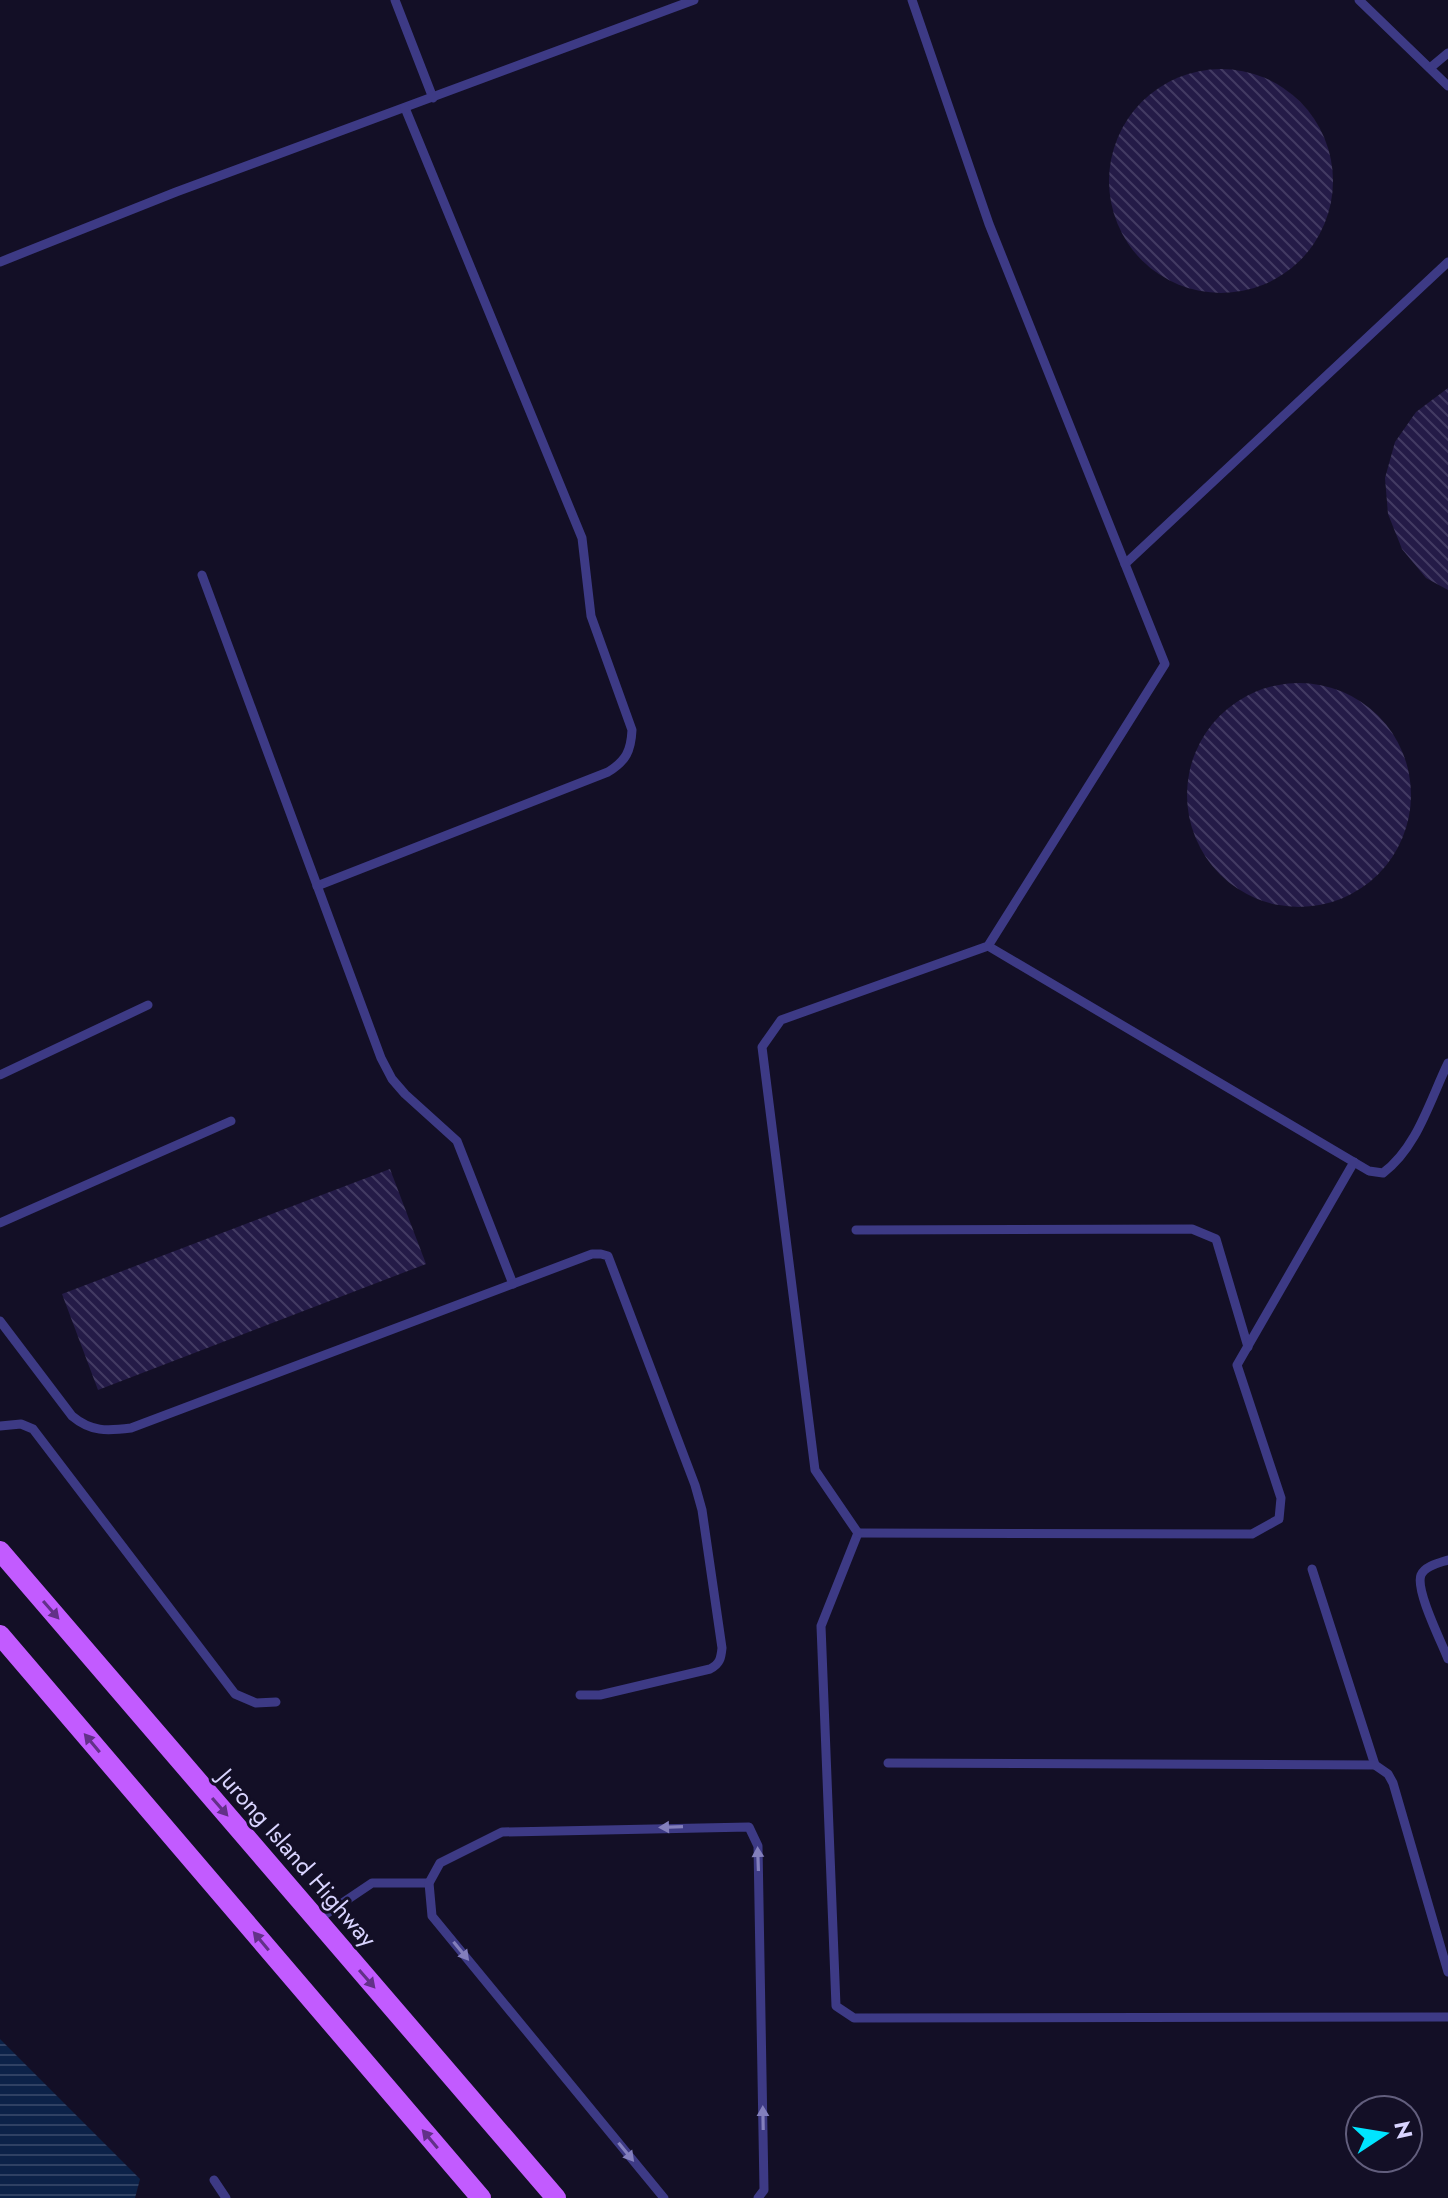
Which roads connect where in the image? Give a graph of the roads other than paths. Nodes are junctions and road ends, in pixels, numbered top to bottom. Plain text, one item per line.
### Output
1 (395, 0) edge
2 (694, 0) edge
3 (912, 0) edge
4 (1359, 0) edge
5 (1448, 53) edge
6 (1430, 68) junction
7 (1448, 86) edge
8 (433, 98) junction
9 (405, 108) junction
10 (1, 260) edge
11 (1448, 262) edge
12 (1125, 564) junction
13 (202, 575) dead end
14 (317, 886) junction
15 (988, 946) junction
16 (148, 1005) dead end
17 (1448, 1063) edge
18 (0, 1075) edge
19 (231, 1121) dead end
20 (1354, 1162) junction
21 (0, 1223) edge
22 (856, 1230) dead end
23 (513, 1284) junction
24 (0, 1321) edge
25 (1248, 1347) junction
26 (0, 1426) edge
27 (858, 1533) junction
28 (0, 1551) edge
29 (1448, 1560) edge
30 (1312, 1569) dead end
31 (0, 1635) edge
32 (1448, 1659) edge
33 (580, 1695) dead end
34 (276, 1702) dead end
35 (888, 1763) dead end
36 (1375, 1765) junction
37 (429, 1883) junction
38 (317, 1920) junction
39 (1448, 1972) edge
40 (1448, 2017) edge
41 (214, 2180) dead end
42 (226, 2198) edge
43 (481, 2198) edge
44 (556, 2198) edge
45 (664, 2198) edge
46 (758, 2198) edge

1 - 8 lane
2 - 8 lane
3 - 12 lane
4 - 6 lane
5 - 6 lane
6 - 7 lane
8 - 9 lane
9 - 10 lane
9 - 14 lane
11 - 12 lane
12 - 15 lane
13 - 14 lane
14 - 23 lane
15 - 20 lane
15 - 27 lane
16 - 18 lane
17 - 20 lane
19 - 21 lane
20 - 25 lane
22 - 25 lane
23 - 24 lane
23 - 33 lane
25 - 27 lane
26 - 34 lane
27 - 40 lane
28 -> 38 main road, Jurong Island Highway
29 - 32 lane
30 - 36 lane
43 -> 31 main road
35 - 36 lane
36 - 39 lane
37 - 38 lane
37 -> 45 lane
46 -> 37 lane
38 -> 44 main road, Jurong Island Highway
41 - 42 lane

